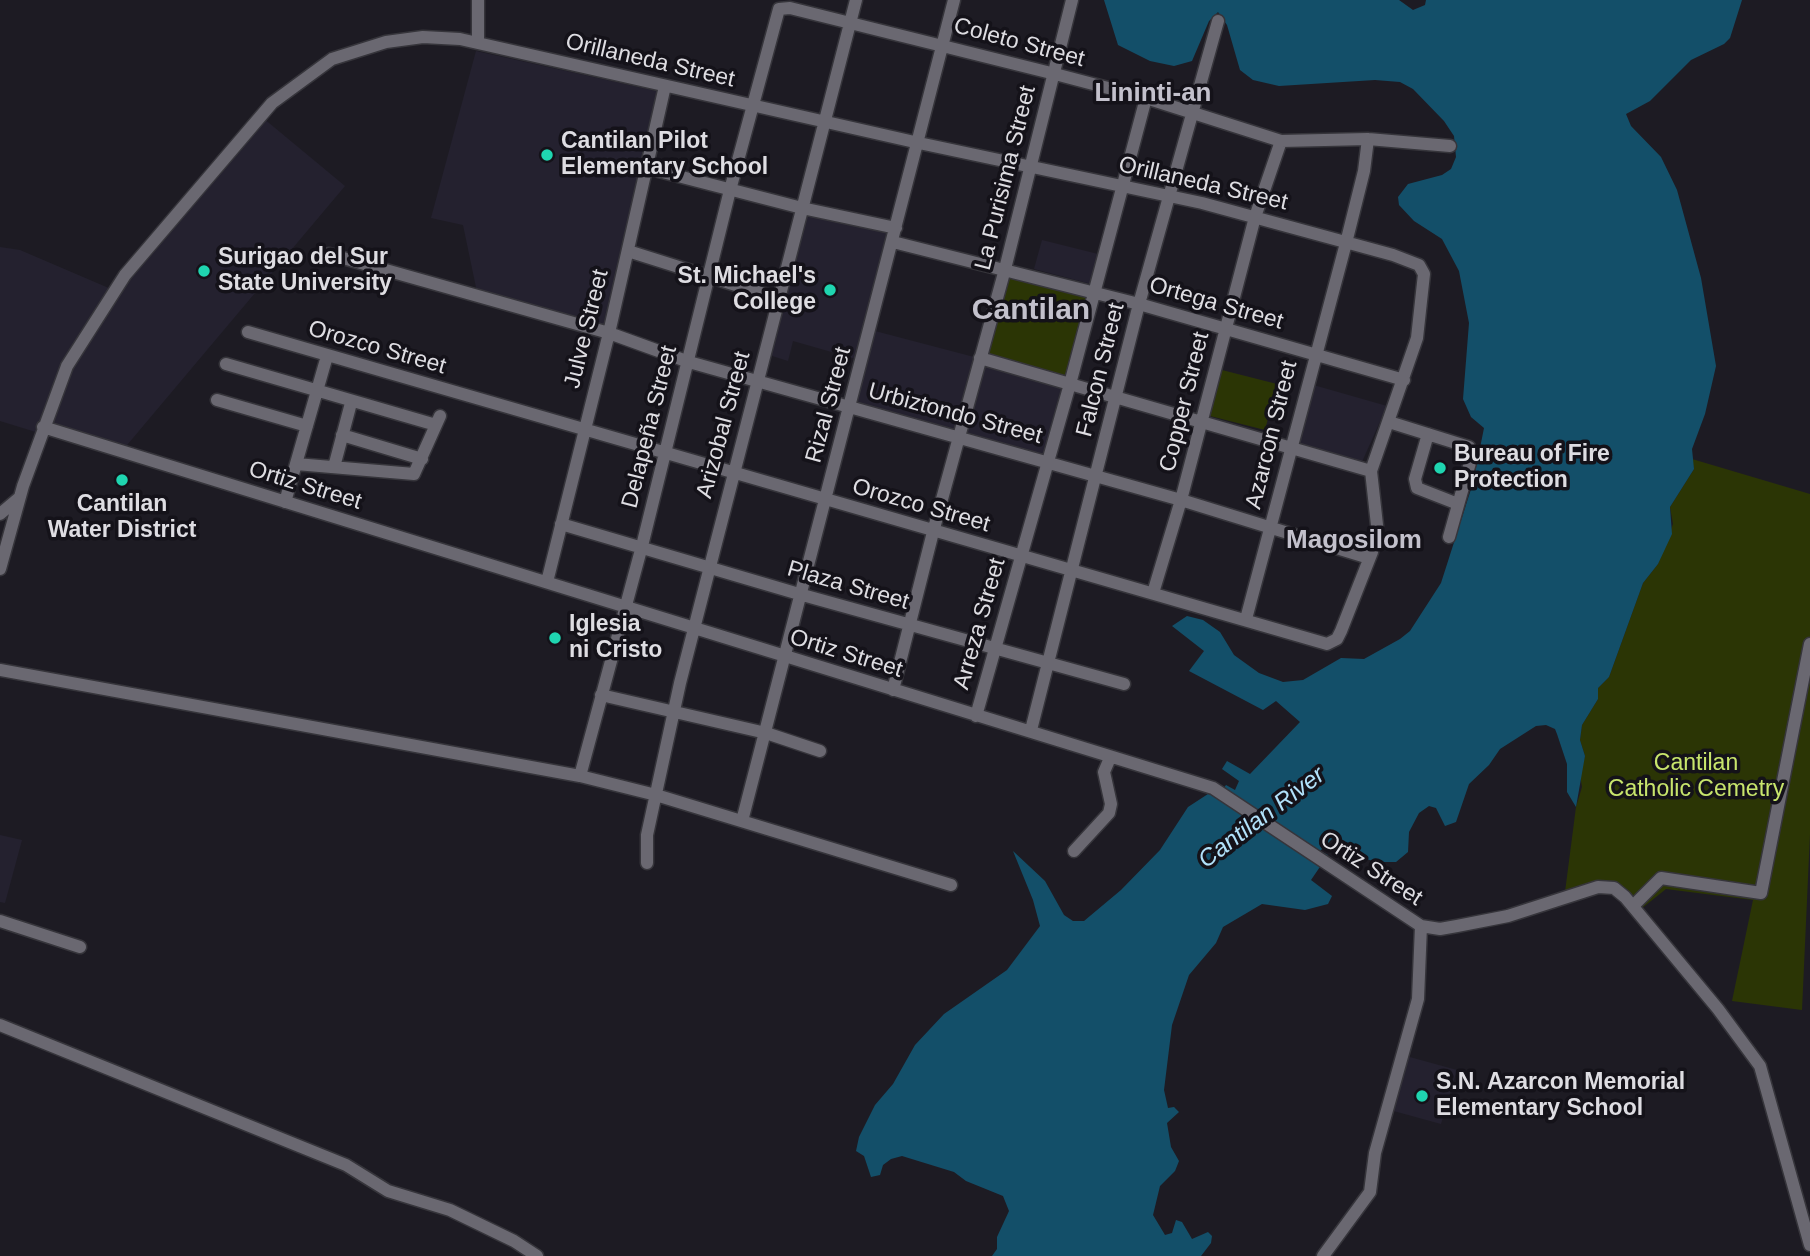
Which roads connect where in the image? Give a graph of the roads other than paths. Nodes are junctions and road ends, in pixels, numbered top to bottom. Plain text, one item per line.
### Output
1 (478, 0) edge
2 (856, 0) edge
3 (954, 0) edge
4 (1072, 0) edge
5 (782, 8) joint
6 (1218, 21) dead end
7 (850, 23) junction
8 (478, 43) junction
9 (943, 45) junction
10 (1055, 74) junction
11 (665, 86) junction
12 (1146, 98) junction
13 (752, 105) junction
14 (1191, 113) junction
15 (823, 121) junction
16 (1368, 139) junction
17 (1281, 141) junction
18 (919, 143) junction
19 (1450, 146) dead end
20 (647, 167) junction
21 (1029, 167) junction
22 (1124, 187) junction
23 (730, 190) junction
24 (1167, 197) junction
25 (802, 208) junction
26 (1255, 216) junction
27 (896, 228) junction
28 (892, 242) junction
29 (1346, 243) junction
30 (628, 251) junction
31 (329, 254) dead end
32 (1005, 269) junction
33 (710, 277) junction
34 (1094, 292) junction
35 (780, 299) junction
36 (1139, 304) junction
37 (1225, 329) junction
38 (248, 332) dead end
39 (609, 333) junction
40 (1314, 354) junction
41 (327, 356) junction
42 (980, 358) junction
43 (689, 362) junction
44 (226, 364) dead end
45 (757, 380) junction
46 (1404, 380) junction
47 (1070, 384) junction
48 (316, 393) junction
49 (1115, 396) junction
50 (217, 400) dead end
51 (351, 403) junction
52 (851, 407) junction
53 (1202, 422) junction
54 (1389, 422) junction
55 (307, 426) junction
56 (43, 428) junction
57 (583, 431) junction
58 (1428, 433) junction
59 (342, 435) junction
60 (959, 436) junction
61 (1290, 447) junction
62 (665, 455) junction
63 (422, 459) junction
64 (1047, 461) junction
65 (296, 464) junction
66 (334, 467) junction
67 (1371, 471) junction
68 (732, 473) junction
69 (1096, 477) junction
70 (21, 495) junction
71 (825, 500) junction
72 (1181, 500) junction
73 (285, 502) junction
74 (1458, 505) junction
75 (0, 514) edge
76 (561, 524) junction
77 (1271, 527) junction
78 (933, 532) junction
79 (1449, 537) dead end
80 (642, 546) junction
81 (1021, 556) junction
82 (1369, 558) junction
83 (710, 568) junction
84 (0, 569) edge
85 (1071, 569) junction
86 (547, 582) junction
87 (1153, 593) junction
88 (799, 594) junction
89 (624, 607) junction
90 (1246, 619) junction
91 (910, 625) junction
92 (693, 630) junction
93 (1810, 645) edge
94 (996, 650) junction
95 (784, 657) junction
96 (1047, 664) junction
97 (0, 670) edge
98 (1124, 684) dead end
99 (893, 690) junction
100 (601, 695) junction
101 (674, 714) junction
102 (976, 716) junction
103 (1031, 730) junction
104 (766, 733) junction
105 (820, 751) dead end
106 (1110, 758) junction
107 (580, 776) junction
108 (656, 795) junction
109 (743, 821) junction
110 (1074, 851) dead end
111 (646, 863) dead end
112 (951, 885) dead end
113 (1633, 906) junction
114 (0, 921) edge
115 (1421, 926) junction
116 (80, 947) dead end
117 (0, 1026) edge
118 (1810, 1245) edge
119 (537, 1256) edge
120 (1323, 1256) edge

1 - 8 street
2 - 7 street, Arizobal Street
3 - 9 street, Rizal Street
4 - 10 street, La Purisima Street
5 - 7 street, Coleto Street
5 - 13 street, Delapeña Street
6 - 14 street, Falcon Street
7 - 9 street, Coleto Street
7 - 15 street, Arizobal Street
8 - 11 street, Orillaneda Street
8 - 56 street, Orillaneda Street
9 - 10 street, Coleto Street
9 - 18 street, Rizal Street
10 - 12 street, Coleto Street
10 - 21 street, La Purisima Street
11 - 13 street, Orillaneda Street
11 - 20 street, Julve Street
12 - 14 street, Coleto Street
12 - 22 street, Arreza Street
13 - 15 street, Orillaneda Street
13 - 23 street, Delapeña Street
14 - 17 street, Coleto Street
14 - 24 street, Falcon Street
15 - 18 street, Orillaneda Street
15 - 25 street, Arizobal Street
16 - 17 street, Coleto Street
16 - 19 street, Coleto Street
16 - 29 street, Azarcon Street
17 - 26 street, Copper Street
18 - 21 street, Orillaneda Street
18 - 27 street, Rizal Street
20 - 23 street
20 - 30 street, Julve Street
21 - 22 street, Orillaneda Street
21 - 32 street, La Purisima Street
22 - 24 street, Orillaneda Street
22 - 34 street, Arreza Street
23 - 25 street
23 - 33 street, Delapeña Street
24 - 26 street, Orillaneda Street
24 - 36 street, Falcon Street
25 - 27 street
25 - 35 street, Arizobal Street
26 - 29 street, Orillaneda Street
26 - 37 street, Copper Street
27 - 28 street, Rizal Street
28 - 32 street, Ortega Street
28 - 52 street, Rizal Street
29 - 40 street, Azarcon Street
29 - 46 street, Orillaneda Street
30 - 33 street
30 - 39 street, Julve Street
31 - 39 street, Urbiztondo Street
32 - 34 street, Ortega Street
32 - 42 street, La Purisima Street
33 - 35 street
33 - 43 street, Delapeña Street
34 - 36 street, Ortega Street
34 - 47 street, Arreza Street
35 - 45 street, Arizobal Street
36 - 37 street, Ortega Street
36 - 49 street, Falcon Street
37 - 40 street, Ortega Street
37 - 53 street, Copper Street
38 - 41 street, Orozco Street
39 - 43 street, Urbiztondo Street
39 - 57 street, Julve Street
40 - 46 street, Ortega Street
40 - 61 street, Azarcon Street
41 - 48 street
41 - 57 street, Orozco Street
42 - 47 street
42 - 60 street, La Purisima Street
43 - 45 street, Urbiztondo Street
43 - 62 street, Delapeña Street
44 - 48 street
45 - 52 street, Urbiztondo Street
45 - 68 street, Arizobal Street
46 - 54 street
47 - 49 street
47 - 64 street, Arreza Street
48 - 51 street
48 - 55 street
49 - 53 street
49 - 69 street, Falcon Street
50 - 55 street
51 - 59 street
51 - 63 street
52 - 60 street, Urbiztondo Street
52 - 71 street, Rizal Street
53 - 61 street
53 - 72 street, Copper Street
54 - 58 street
54 - 67 street
55 - 65 street
56 - 70 street, Orillaneda Street
56 - 73 street, Ortiz Street
57 - 62 street, Orozco Street
57 - 76 street, Julve Street
58 - 74 street
58 - 74 street
59 - 63 street
59 - 66 street
60 - 64 street, Urbiztondo Street
60 - 78 street, La Purisima Street
61 - 67 street
61 - 77 street, Azarcon Street
62 - 68 street, Orozco Street
62 - 80 street, Delapeña Street
63 - 66 street
64 - 69 street, Urbiztondo Street
64 - 81 street, Arreza Street
65 - 66 street
65 - 73 street
67 - 82 street
68 - 71 street, Orozco Street
68 - 83 street, Arizobal Street
69 - 72 street, Urbiztondo Street
69 - 85 street, Falcon Street
70 - 75 street
70 - 84 street, Orillaneda Street
71 - 78 street, Orozco Street
71 - 88 street, Rizal Street
72 - 77 street, Urbiztondo Street
72 - 87 street, Copper Street
73 - 86 street, Ortiz Street
74 - 79 street
76 - 80 street, Plaza Street
76 - 86 street, Julve Street
77 - 82 street, Urbiztondo Street
77 - 90 street, Azarcon Street
78 - 81 street, Orozco Street
78 - 91 street, La Purisima Street
80 - 83 street, Plaza Street
80 - 89 street, Delapeña Street
81 - 85 street, Orozco Street
81 - 94 street, Arreza Street
82 - 90 street, Orozco Street
83 - 88 street, Plaza Street
83 - 92 street, Arizobal Street
85 - 87 street, Orozco Street
85 - 96 street, Falcon Street
86 - 89 street, Ortiz Street
87 - 90 street, Orozco Street
88 - 91 street, Plaza Street
88 - 95 street, Rizal Street
89 - 92 street, Ortiz Street
89 - 100 street, Delapeña Street
91 - 94 street, Plaza Street
91 - 99 street, La Purisima Street
92 - 95 street, Ortiz Street
92 - 101 street, Arizobal Street
93 - 113 street
94 - 96 street, Plaza Street
94 - 102 street, Arreza Street
95 - 99 street, Ortiz Street
95 - 104 street, Rizal Street
96 - 98 street, Plaza Street
96 - 103 street, Falcon Street
97 - 107 street
99 - 102 street, Ortiz Street
100 - 101 street
100 - 107 street, Delapeña Street
101 - 104 street
101 - 108 street, Arizobal Street
102 - 103 street, Ortiz Street
103 - 106 street, Ortiz Street
104 - 105 street
104 - 109 street, Rizal Street
106 - 110 street
106 - 115 street, Ortiz Street
107 - 108 street
108 - 109 street
108 - 111 street, Arizobal Street
109 - 112 street
113 - 115 street, Ortiz Street
113 - 118 street
114 - 116 street
115 - 120 street
117 - 119 street

